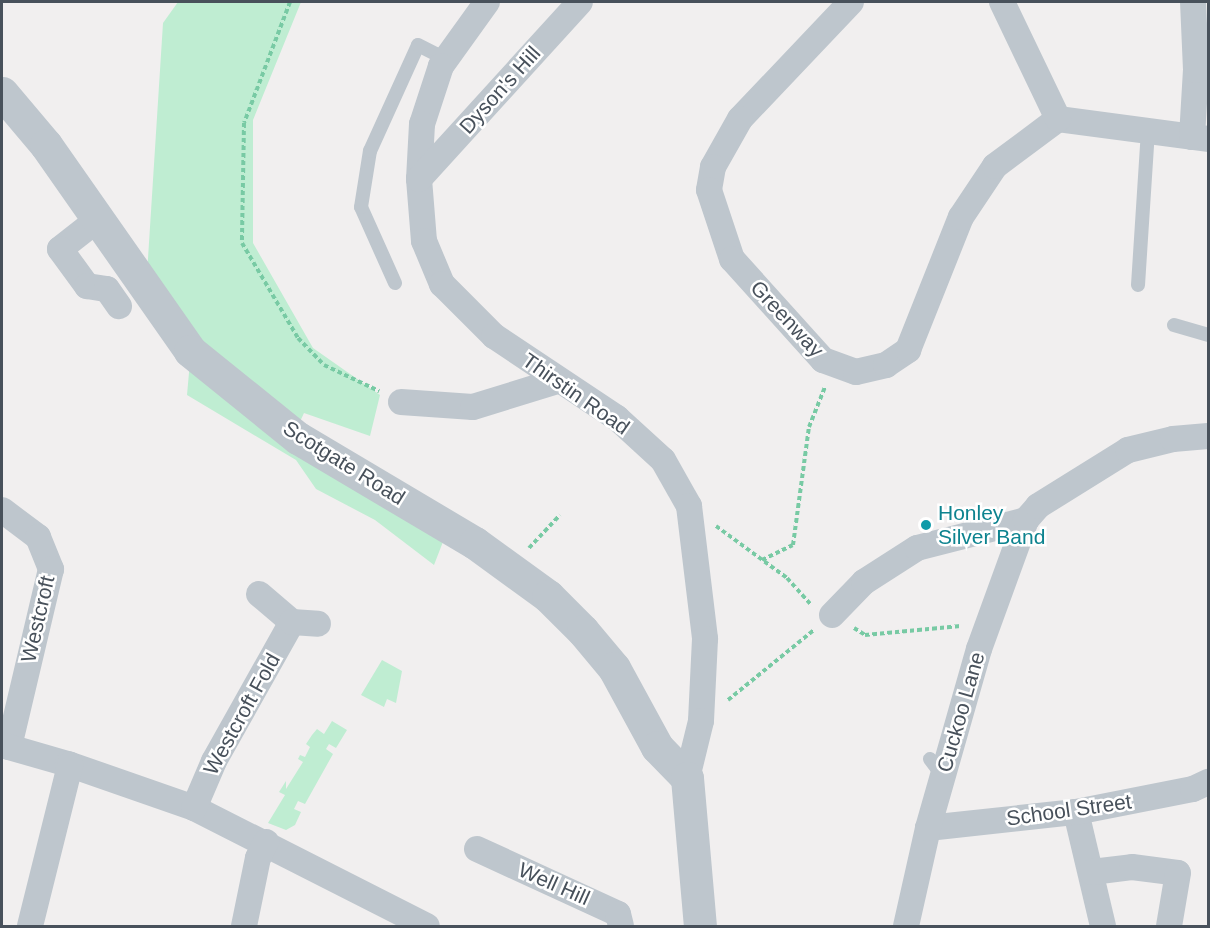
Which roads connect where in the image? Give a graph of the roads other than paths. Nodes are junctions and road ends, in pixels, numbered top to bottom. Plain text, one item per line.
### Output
1 (487, 2) edge
2 (580, 2) edge
3 (851, 2) edge
4 (1002, 2) edge
5 (1193, 2) edge
6 (446, 59) junction
7 (2, 93) edge
8 (1058, 119) junction
9 (1148, 131) junction
10 (1200, 138) edge
11 (419, 179) junction
12 (97, 220) junction
13 (395, 283) dead end
14 (1138, 285) dead end
15 (119, 306) dead end
16 (1174, 325) dead end
17 (1209, 335) edge
18 (557, 381) junction
19 (401, 402) road end
20 (1209, 436) edge
21 (2, 510) edge
22 (1032, 513) junction
23 (259, 594) dead end
24 (832, 615) road end
25 (292, 622) junction
26 (318, 624) dead end
27 (5, 746) edge
28 (70, 765) junction
29 (687, 778) junction
30 (1209, 782) edge
31 (194, 808) junction
32 (1076, 812) junction
33 (928, 828) junction
34 (266, 842) junction
35 (477, 849) dead end
36 (1092, 872) junction
37 (30, 927) edge
38 (244, 927) edge
39 (427, 927) edge
40 (621, 927) edge
41 (700, 927) edge
42 (906, 927) edge
43 (1103, 927) edge
44 (1170, 927) edge

1 - 6 street, Thirstin Road
2 - 11 street, Dyson's Hill
3 - 8 street, Greenway
4 - 8 street
5 - 10 street
6 - 11 street, Thirstin Road
6 - 13 lane
7 - 12 street, Scotgate Road
8 - 9 street
9 - 10 street
9 - 14 lane
11 - 18 street, Thirstin Road
12 - 15 street
12 - 29 street, Scotgate Road
16 - 17 lane
18 - 19 street
18 - 29 street, Thirstin Road
20 - 22 street
21 - 27 street, Westcroft
22 - 24 street
22 - 33 street, Cuckoo Lane
23 - 25 street
25 - 26 street
25 - 31 street, Westcroft Fold
27 - 28 street, Westcroft
28 - 31 street, Westcroft
28 - 37 street
29 - 41 street, Thirstin Road
30 - 32 street, School Street
31 - 34 street, Westcroft
32 - 33 street, School Street
32 - 36 street
33 - 42 street, Cuckoo Lane
34 - 38 street
34 - 39 street, Westcroft
35 - 40 street, Well Hill
36 - 43 street
36 - 44 street

